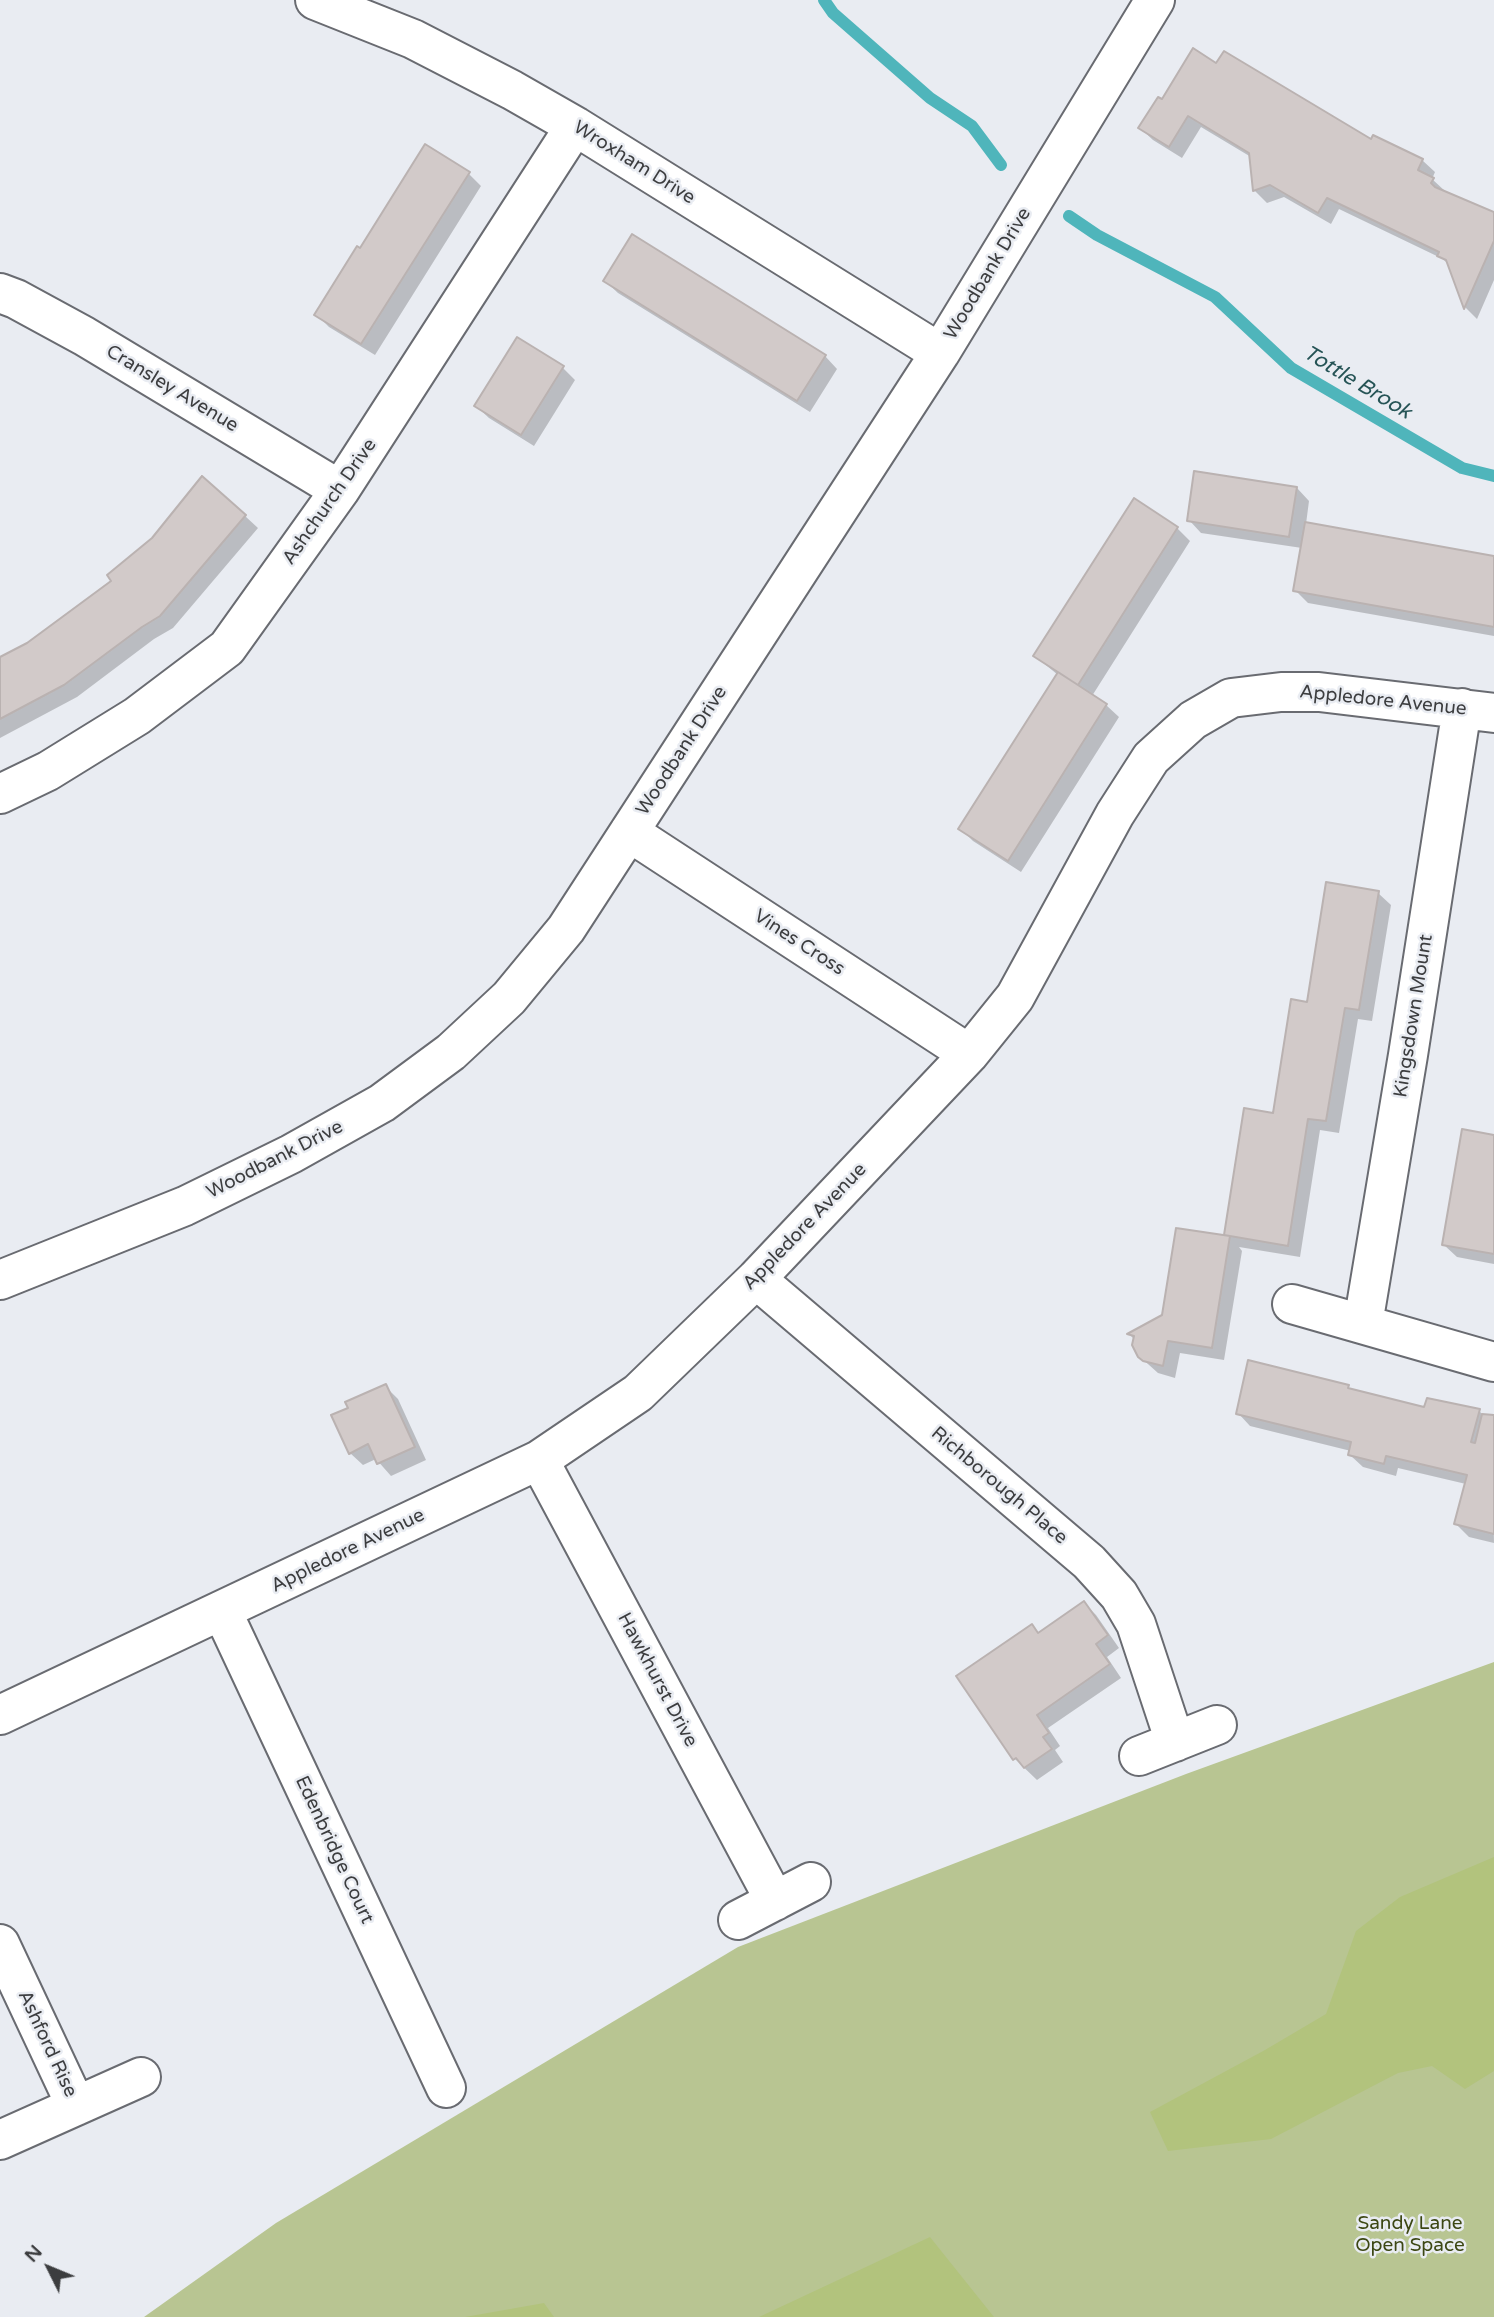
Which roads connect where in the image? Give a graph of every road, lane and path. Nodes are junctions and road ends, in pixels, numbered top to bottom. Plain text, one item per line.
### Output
1 (315, 0) edge
2 (1156, 0) edge
3 (575, 126) junction
4 (0, 293) edge
5 (940, 353) junction
6 (340, 490) junction
7 (1478, 711) edge
8 (0, 794) edge
9 (629, 832) junction
10 (970, 1054) junction
11 (756, 1279) junction
12 (0, 1280) edge
13 (1292, 1304) dead end
14 (1363, 1324) junction
15 (1494, 1362) edge
16 (539, 1460) junction
17 (222, 1611) junction
18 (0, 1715) edge
19 (1217, 1725) dead end
20 (1175, 1742) junction
21 (1139, 1756) dead end
22 (811, 1882) dead end
23 (775, 1901) junction
24 (738, 1920) dead end
25 (0, 1944) edge
26 (141, 2077) dead end
27 (446, 2088) dead end
28 (76, 2106) junction
29 (0, 2140) edge

1 - 3 street, Wroxham Drive
2 - 5 street, Woodbank Drive
3 - 5 street, Wroxham Drive
3 - 6 street, Ashchurch Drive
4 - 6 street, Cransley Avenue
5 - 9 street, Woodbank Drive
6 - 8 street, Ashchurch Drive
7 - 10 street, Appledore Avenue
7 - 14 street, Kingsdown Mount
9 - 10 street, Vines Cross
9 - 12 street, Woodbank Drive
10 - 11 street, Appledore Avenue
11 - 16 street, Appledore Avenue
11 - 20 street, Richborough Place
13 - 14 street
14 - 15 street
16 - 17 street, Appledore Avenue
16 - 23 street, Hawkhurst Drive
17 - 18 street, Appledore Avenue
17 - 27 street, Edenbridge Court
19 - 20 street
20 - 21 street
22 - 23 street
23 - 24 street
25 - 28 street, Ashford Rise
26 - 28 street, Ashford Rise
28 - 29 street, Ashford Rise

